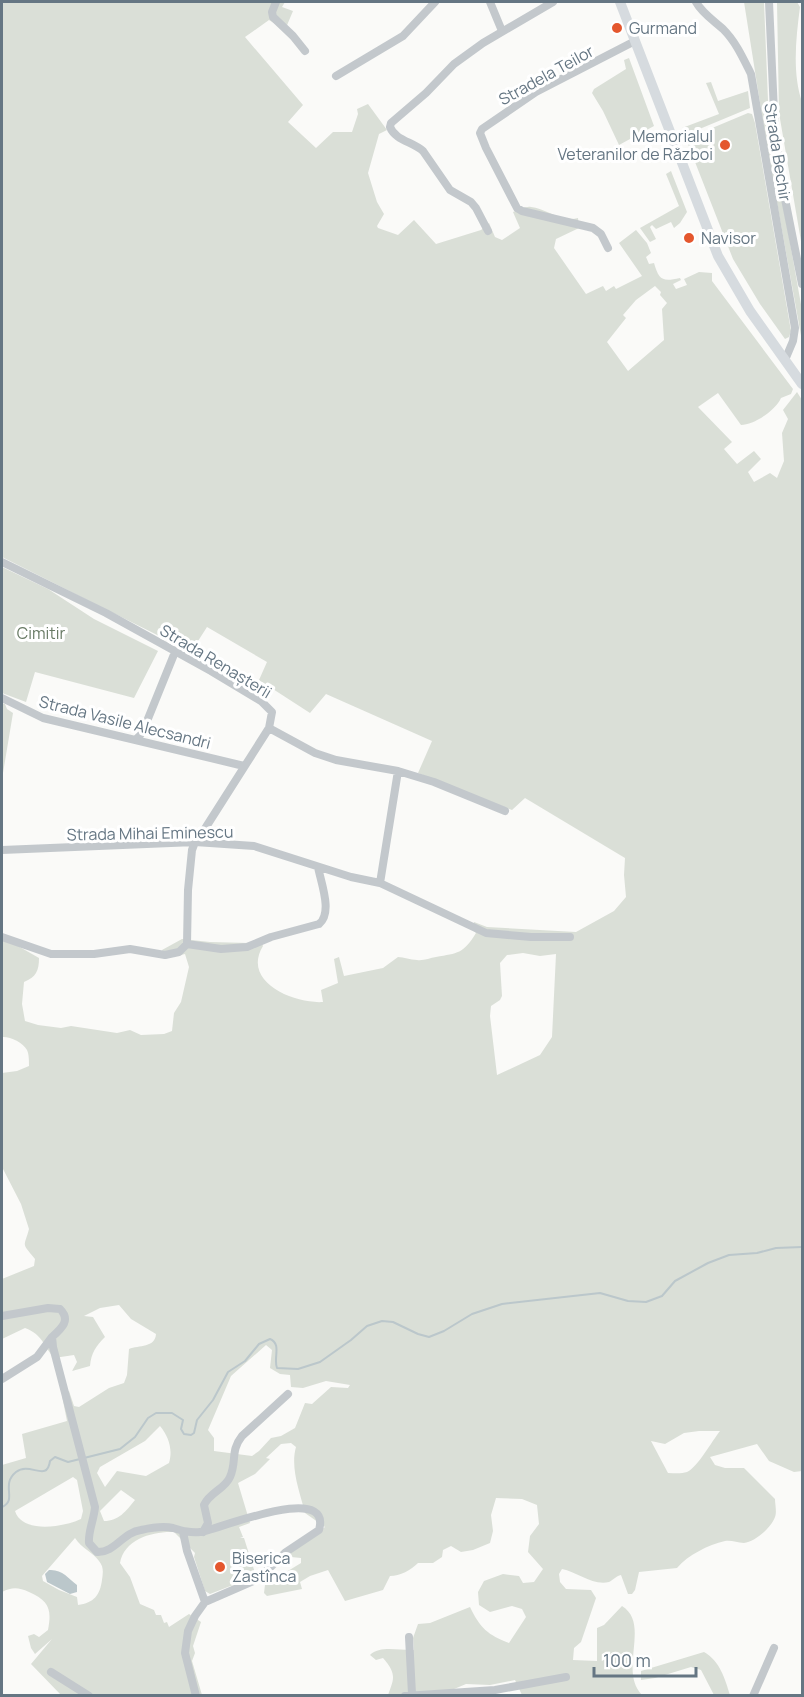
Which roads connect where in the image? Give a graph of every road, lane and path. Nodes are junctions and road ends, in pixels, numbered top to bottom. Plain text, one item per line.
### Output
1 (277, 2) edge
2 (435, 2) edge
3 (490, 2) edge
4 (553, 2) edge
5 (620, 2) edge
6 (696, 2) edge
7 (769, 2) edge
8 (502, 30) junction
9 (635, 41) junction
10 (305, 51) dead end
11 (336, 76) dead end
12 (488, 231) dead end
13 (608, 248) dead end
14 (802, 284) edge
15 (785, 360) junction
16 (802, 384) edge
17 (2, 562) edge
18 (175, 652) junction
19 (2, 698) edge
20 (269, 728) junction
21 (137, 739) junction
22 (244, 766) junction
23 (398, 771) junction
24 (505, 811) dead end
25 (207, 827) junction
26 (195, 842) junction
27 (211, 843) junction
28 (2, 850) edge
29 (318, 867) junction
30 (380, 883) junction
31 (2, 937) edge
32 (570, 937) dead end
33 (187, 944) junction
34 (2, 1316) edge
35 (52, 1337) junction
36 (2, 1379) edge
37 (288, 1394) dead end
38 (183, 1532) junction
39 (203, 1532) junction
40 (205, 1602) junction
41 (409, 1637) dead end
42 (774, 1648) dead end
43 (51, 1672) dead end
44 (566, 1677) dead end
45 (89, 1695) edge
46 (196, 1695) edge
47 (408, 1695) edge
48 (753, 1695) edge

1 - 10 street
2 - 11 street
3 - 8 street
4 - 8 street
5 - 9 main road
6 - 15 street, Strada Bechir
7 - 14 street
8 - 12 street
9 - 13 street, Stradela Teilor
9 - 15 main road
15 - 16 main road
17 - 18 street, Strada Renașterii
18 - 20 street, Strada Renașterii
18 - 21 street
19 - 21 street, Strada Vasile Alecsandri
20 - 22 street
20 - 23 street
21 - 22 street, Strada Vasile Alecsandri
22 - 25 street
23 - 24 street
23 - 30 street
25 - 26 street
25 - 27 street
26 - 27 street, Strada Mihai Eminescu
26 - 28 street, Strada Mihai Eminescu
26 - 33 street
27 - 29 street, Strada Mihai Eminescu
29 - 30 street, Strada Mihai Eminescu
29 - 33 street
30 - 32 street, Strada Mihai Eminescu
31 - 33 street
34 - 35 street
35 - 36 street
35 - 38 street
37 - 39 street
38 - 39 street
38 - 40 street
39 - 40 street
40 - 46 street
41 - 47 street
42 - 48 street
43 - 45 street
44 - 47 street

